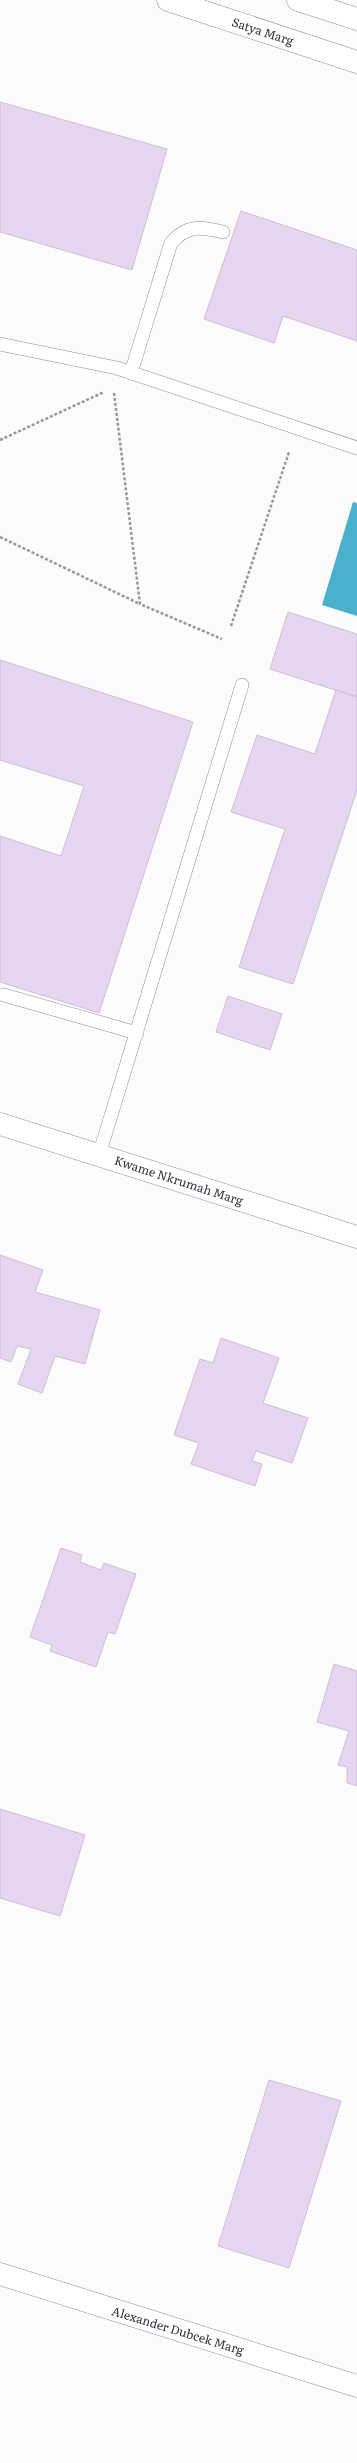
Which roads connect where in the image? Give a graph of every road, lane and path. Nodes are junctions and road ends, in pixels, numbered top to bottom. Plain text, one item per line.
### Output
1 (168, 0) edge
2 (298, 0) edge
3 (357, 19) edge
4 (357, 62) edge
5 (223, 232) dead end
6 (0, 344) edge
7 (117, 368) junction
8 (131, 373) junction
9 (114, 387) junction
10 (297, 426) junction
11 (0, 440) edge
12 (357, 448) edge
13 (0, 537) edge
14 (140, 604) junction
15 (231, 626) dead end
16 (222, 639) dead end
17 (242, 686) dead end
18 (4, 996) dead end
19 (137, 1033) junction
20 (0, 1124) edge
21 (99, 1155) junction
22 (357, 1236) edge
23 (0, 2274) edge
24 (357, 2386) edge

1 - 4 street, Satya Marg
2 - 3 street
5 - 8 lane
6 - 7 lane
7 - 8 lane
7 - 9 path
8 - 10 lane
9 - 11 path
9 - 14 path
10 - 12 lane
10 - 15 path
13 - 14 path
14 - 16 path
17 - 19 lane
18 - 19 lane
19 - 21 lane
20 - 21 street, Kwame Nkrumah Marg
21 - 22 street, Kwame Nkrumah Marg
23 - 24 street, Alexander Dubcek Marg

